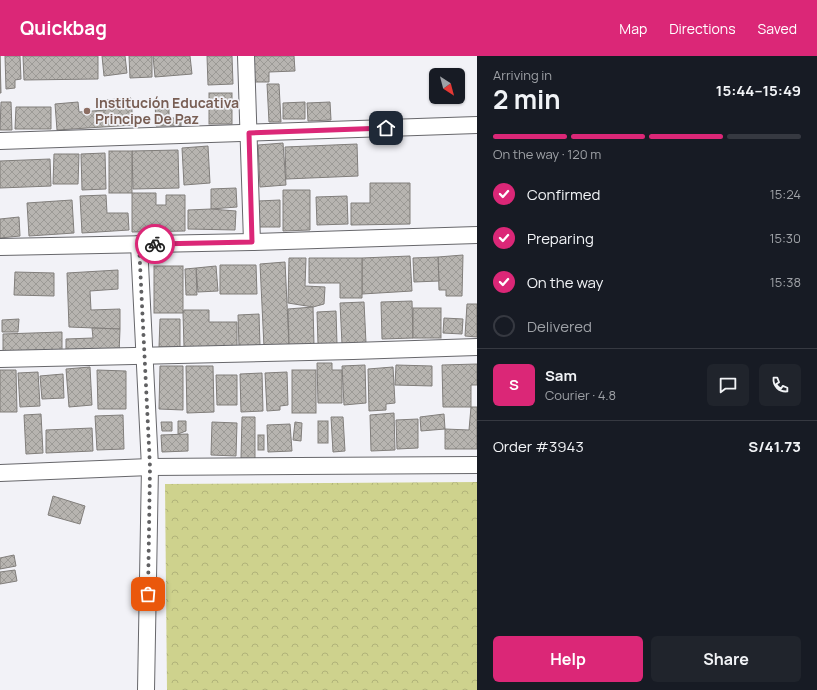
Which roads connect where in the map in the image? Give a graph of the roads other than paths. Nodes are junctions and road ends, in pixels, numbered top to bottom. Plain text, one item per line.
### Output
1 (246, 56) edge
2 (477, 125) edge
3 (249, 133) junction
4 (0, 141) edge
5 (477, 235) edge
6 (252, 242) junction
7 (139, 244) junction
8 (0, 247) edge
9 (477, 347) edge
10 (144, 355) junction
11 (0, 359) edge
12 (477, 465) edge
13 (150, 467) junction
14 (0, 473) edge
15 (146, 690) edge

1 - 3 street
2 - 3 street
3 - 4 street
3 - 6 street
5 - 6 street
6 - 7 street
7 - 8 street
7 - 10 street
9 - 10 street
10 - 11 street
10 - 13 street
12 - 13 street
13 - 14 street
13 - 15 street

